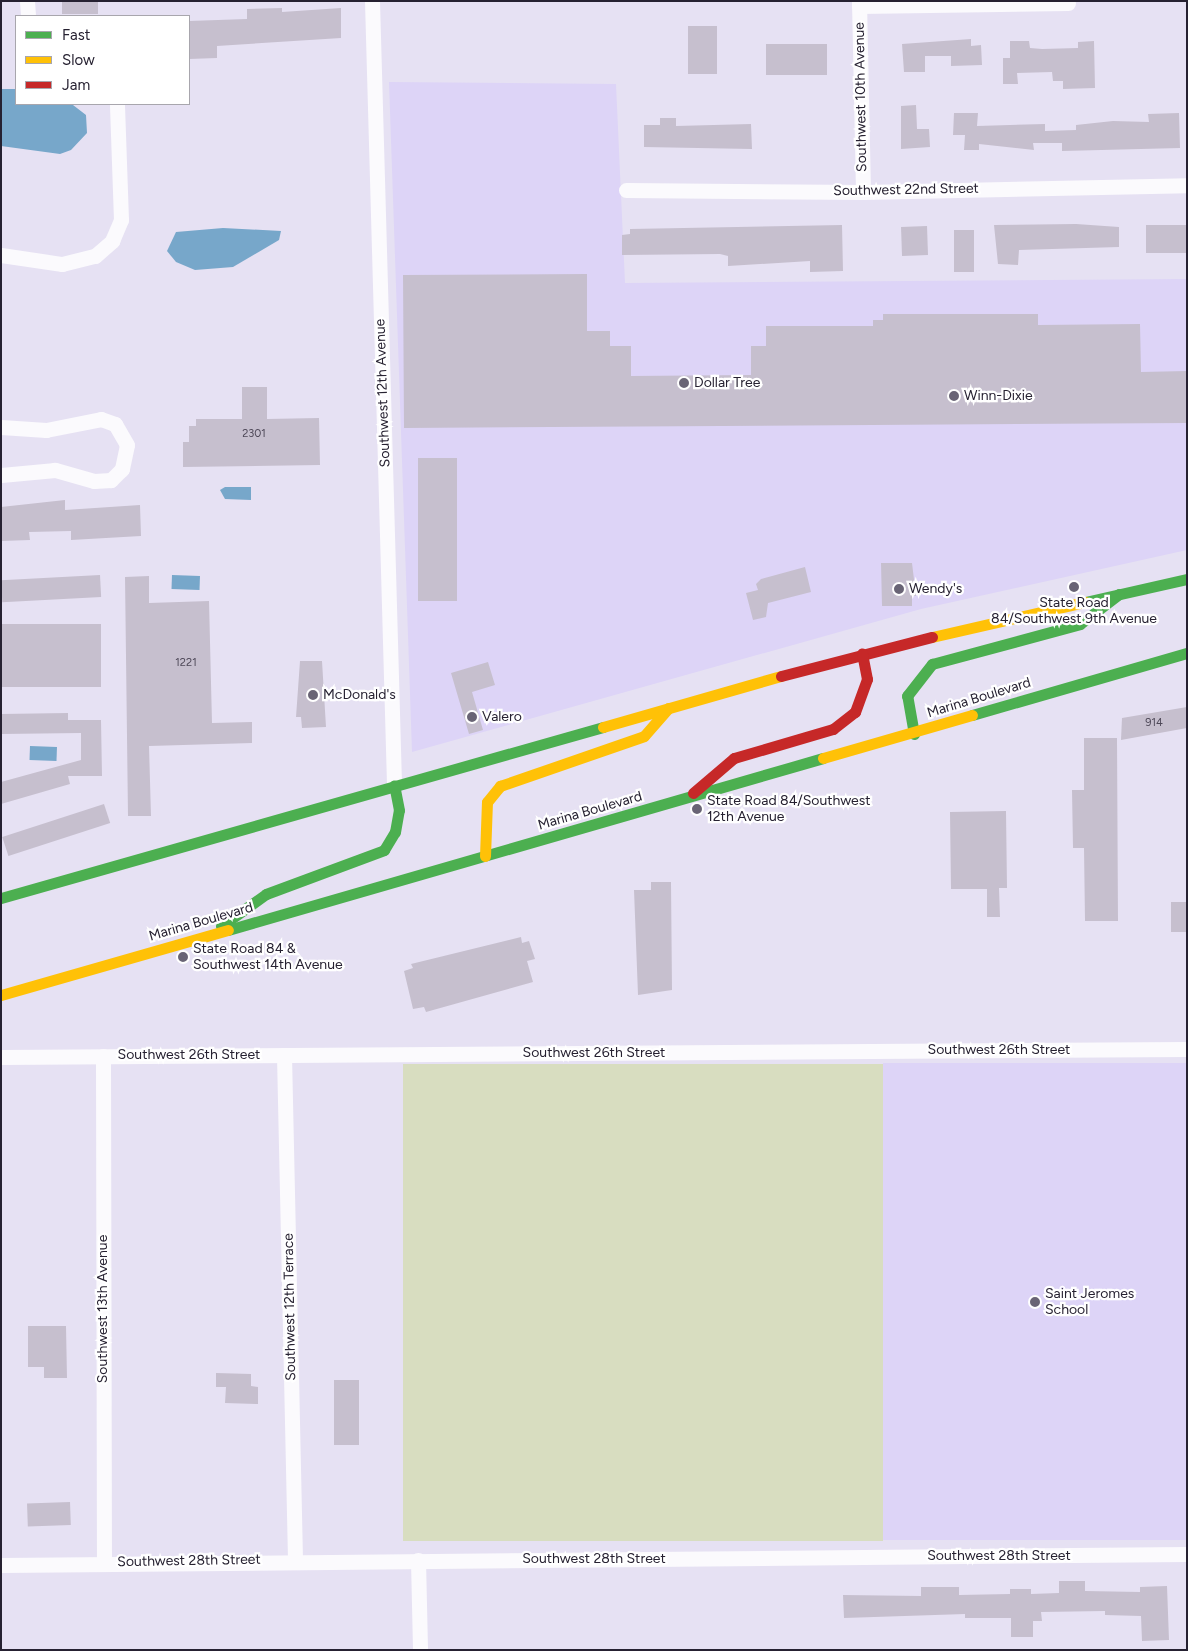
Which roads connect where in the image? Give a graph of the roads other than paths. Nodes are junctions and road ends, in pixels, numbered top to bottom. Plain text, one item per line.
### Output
1 (27, 1) edge
2 (372, 1) edge
3 (1068, 3) dead end
4 (859, 4) edge
5 (28, 15) edge
6 (117, 105) edge
7 (1187, 185) edge
8 (626, 190) dead end
9 (863, 192) junction
10 (1, 255) edge
11 (1, 428) edge
12 (1, 475) edge
13 (1187, 579) edge
14 (1122, 592) junction
15 (862, 653) junction
16 (1187, 653) edge
17 (668, 708) junction
18 (914, 734) junction
19 (394, 785) junction
20 (686, 799) junction
21 (485, 856) junction
22 (1, 898) edge
23 (207, 936) junction
24 (1, 995) edge
25 (1187, 1049) edge
26 (284, 1055) junction
27 (103, 1056) junction
28 (1, 1058) edge
29 (1187, 1554) edge
30 (295, 1560) junction
31 (418, 1560) junction
32 (104, 1562) junction
33 (1, 1565) edge
34 (420, 1650) edge

1 - 5 street
2 - 19 street, Southwest 12th Avenue
3 - 4 street
4 - 9 street, Southwest 10th Avenue
6 - 10 street
7 - 9 street, Southwest 22nd Street
8 - 9 street, Southwest 22nd Street
11 - 12 street
13 - 14 main road
14 - 15 main road
14 - 18 main road
15 - 17 main road
15 - 20 main road
16 - 18 main road, Marina Boulevard
17 - 19 main road
17 - 21 main road
18 - 20 main road, Marina Boulevard
19 - 22 main road
19 - 23 main road
20 - 21 main road, Marina Boulevard
21 - 23 main road, Marina Boulevard
23 - 24 main road, Marina Boulevard
25 - 26 street, Southwest 26th Street
26 - 27 street, Southwest 26th Street
26 - 30 street, Southwest 12th Terrace
27 - 28 street, Southwest 26th Street
27 - 32 street, Southwest 13th Avenue
29 - 31 street, Southwest 28th Street
30 - 31 street, Southwest 28th Street
30 - 32 street, Southwest 28th Street
31 - 34 street
32 - 33 street, Southwest 28th Street

